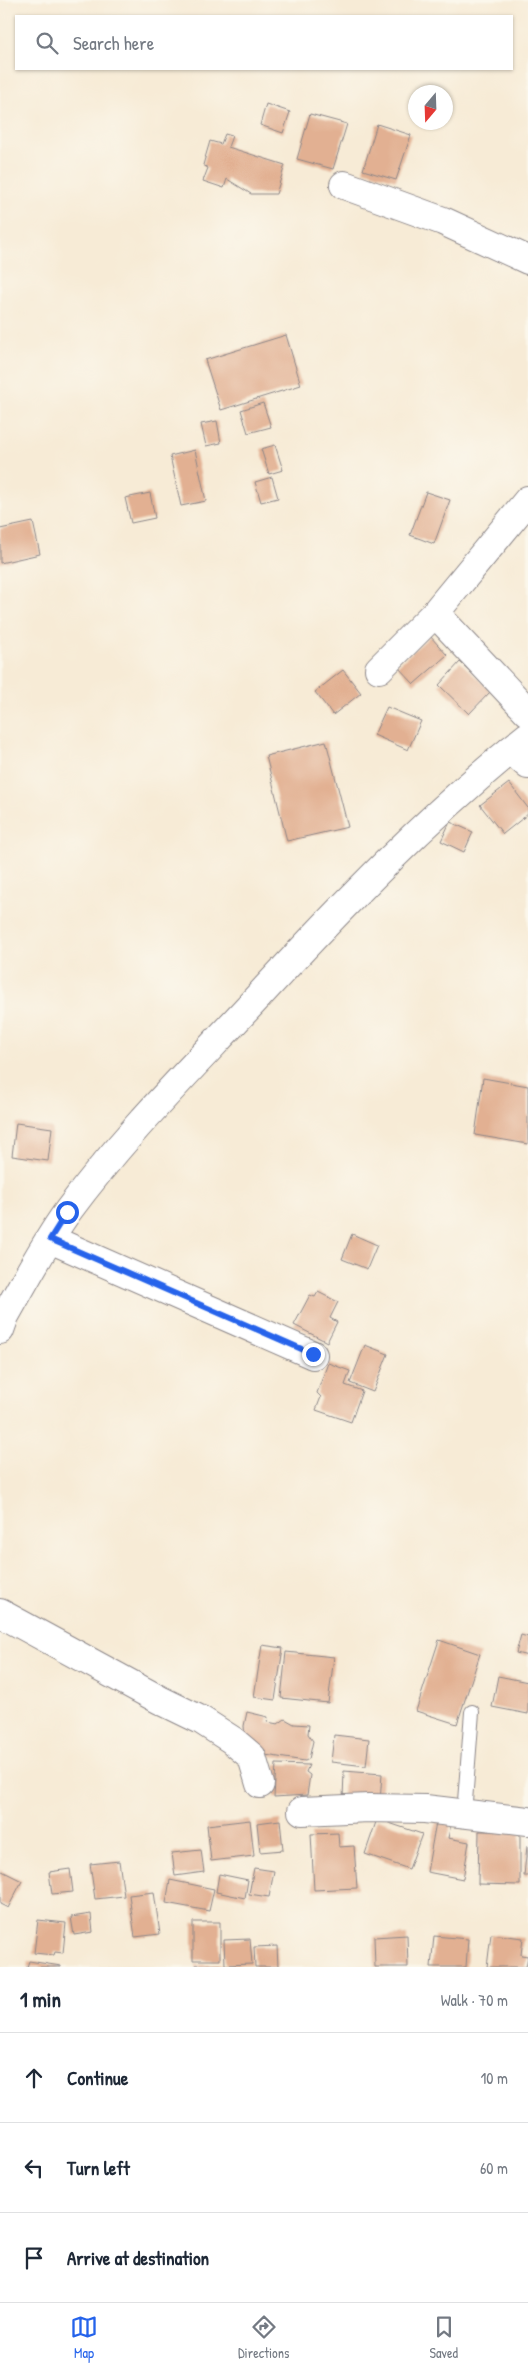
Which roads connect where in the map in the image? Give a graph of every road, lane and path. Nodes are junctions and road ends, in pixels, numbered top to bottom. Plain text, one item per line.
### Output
1 (344, 185) dead end
2 (528, 260) edge
3 (528, 500) edge
4 (435, 613) junction
5 (380, 669) dead end
6 (528, 712) edge
7 (522, 750) edge
8 (50, 1239) junction
9 (2, 1320) edge
10 (313, 1354) dead end
11 (0, 1613) edge
12 (472, 1712) dead end
13 (260, 1784) dead end
14 (302, 1811) dead end
15 (464, 1814) junction
16 (528, 1821) edge

1 - 2 street
3 - 4 street
4 - 5 street
4 - 6 street
7 - 8 street
8 - 9 street
8 - 10 street
11 - 13 street
12 - 15 lane
14 - 15 street
15 - 16 street

